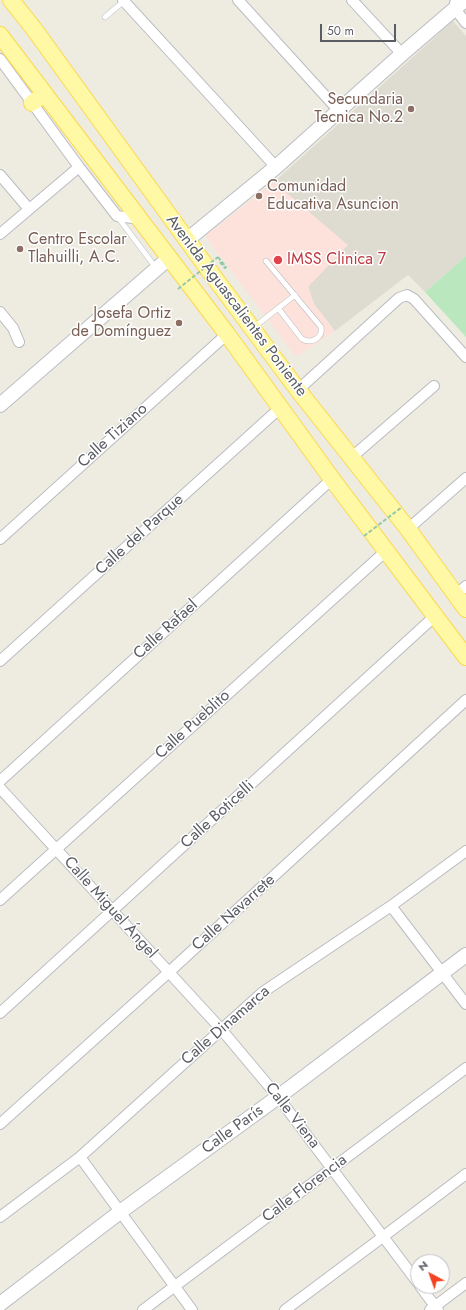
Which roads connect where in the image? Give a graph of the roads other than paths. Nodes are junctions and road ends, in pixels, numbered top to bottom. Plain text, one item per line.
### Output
1 (11, 0) edge
2 (124, 0) edge
3 (238, 0) edge
4 (352, 0) edge
5 (465, 0) edge
6 (455, 5) edge
7 (105, 17) dead end
8 (466, 22) edge
9 (0, 35) edge
10 (402, 54) junction
11 (0, 59) edge
12 (38, 99) junction
13 (338, 111) junction
14 (79, 167) junction
15 (276, 167) junction
16 (0, 175) edge
17 (29, 209) junction
18 (117, 216) junction
19 (140, 219) junction
20 (0, 234) edge
21 (186, 240) junction
22 (169, 258) junction
23 (266, 261) dead end
24 (157, 269) junction
25 (295, 295) junction
26 (278, 308) junction
27 (0, 312) edge
28 (252, 329) junction
29 (227, 334) junction
30 (19, 342) dead end
31 (466, 357) edge
32 (434, 386) dead end
33 (298, 390) junction
34 (0, 405) edge
35 (280, 408) junction
36 (352, 458) junction
37 (466, 478) edge
38 (332, 479) junction
39 (408, 529) junction
40 (0, 539) edge
41 (387, 550) junction
42 (461, 590) edge
43 (466, 609) edge
44 (436, 616) junction
45 (466, 658) edge
46 (0, 661) edge
47 (466, 700) edge
48 (0, 781) edge
49 (0, 788) edge
50 (56, 849) junction
51 (466, 851) edge
52 (0, 900) edge
53 (391, 906) junction
54 (112, 911) junction
55 (466, 955) edge
56 (169, 972) junction
57 (442, 973) junction
58 (466, 1004) edge
59 (0, 1013) edge
60 (221, 1029) junction
61 (466, 1068) edge
62 (278, 1097) junction
63 (0, 1124) edge
64 (80, 1157) junction
65 (333, 1168) junction
66 (466, 1174) edge
67 (120, 1212) junction
68 (0, 1217) edge
69 (384, 1236) junction
70 (410, 1272) edge
71 (466, 1283) edge
72 (175, 1286) junction
73 (425, 1294) edge
74 (0, 1304) edge
75 (434, 1309) edge
76 (143, 1310) edge
77 (192, 1310) edge
78 (285, 1310) edge

1 - 21 main road, Avenida Aguascalientes Poniente
2 - 7 lane
2 - 15 street
3 - 13 street
4 - 10 street
5 - 6 street
6 - 8 street
6 - 10 street
9 - 12 main road, Avenida Aguascalientes Poniente
10 - 13 street
11 - 12 street, Avenida Aguascalientes Poniente
12 - 14 street, Avenida Aguascalientes Poniente
12 - 19 main road, Avenida Aguascalientes Poniente
13 - 15 street
14 - 17 street
14 - 18 street, Avenida Aguascalientes Poniente
15 - 21 street
16 - 17 street
17 - 20 street
18 - 19 street, Avenida Aguascalientes Poniente
18 - 24 lane
19 - 22 main road, Avenida Aguascalientes Poniente
21 - 28 main road, Avenida Aguascalientes Poniente
22 - 24 street
22 - 29 main road, Avenida Aguascalientes Poniente
23 - 25 lane
24 - 34 street
25 - 26 lane
25 - 26 lane
26 - 28 lane
27 - 30 street
28 - 33 main road, Avenida Aguascalientes Poniente
29 - 35 main road, Avenida Aguascalientes Poniente
29 - 40 street, Calle Tiziano
31 - 33 street
32 - 36 street
33 - 36 main road, Avenida Aguascalientes Poniente
35 - 38 main road, Avenida Aguascalientes Poniente
35 - 46 street, Calle del Parque
36 - 39 main road, Avenida Aguascalientes Poniente
37 - 39 street
38 - 41 main road, Avenida Aguascalientes Poniente
38 - 48 street, Calle Rafael
39 - 42 main road, Avenida Aguascalientes Poniente
41 - 44 main road, Avenida Aguascalientes Poniente
41 - 50 street, Calle Pueblito
42 - 43 main road, Avenida Aguascalientes Poniente
44 - 45 main road, Avenida Aguascalientes Poniente
44 - 54 street, Calle Boticelli
47 - 56 street, Calle Navarrete
49 - 50 street, Calle Miguel Ángel
50 - 52 street, Calle Pueblito
50 - 54 street, Calle Miguel Ángel
51 - 53 street, Calle Dinamarca
53 - 57 street
53 - 60 street, Calle Dinamarca
54 - 56 street, Calle Miguel Ángel
54 - 59 street, Calle Boticelli
55 - 57 street, Calle París
56 - 60 street, Calle Miguel Ángel
56 - 63 street, Calle Navarrete
57 - 58 street
57 - 62 street, Calle París
60 - 62 street, Calle Viena
60 - 64 street, Calle Dinamarca
61 - 65 street, Calle Florencia
62 - 65 street, Calle Viena
62 - 67 street, Calle París
64 - 67 street
64 - 68 street, Calle Dinamarca
65 - 69 street, Calle Viena
65 - 72 street, Calle Florencia
66 - 69 street
67 - 72 street
67 - 74 street, Calle París
69 - 70 street, Calle Viena
69 - 78 street
71 - 75 street
72 - 76 street, Calle Florencia
72 - 77 street
73 - 75 street

